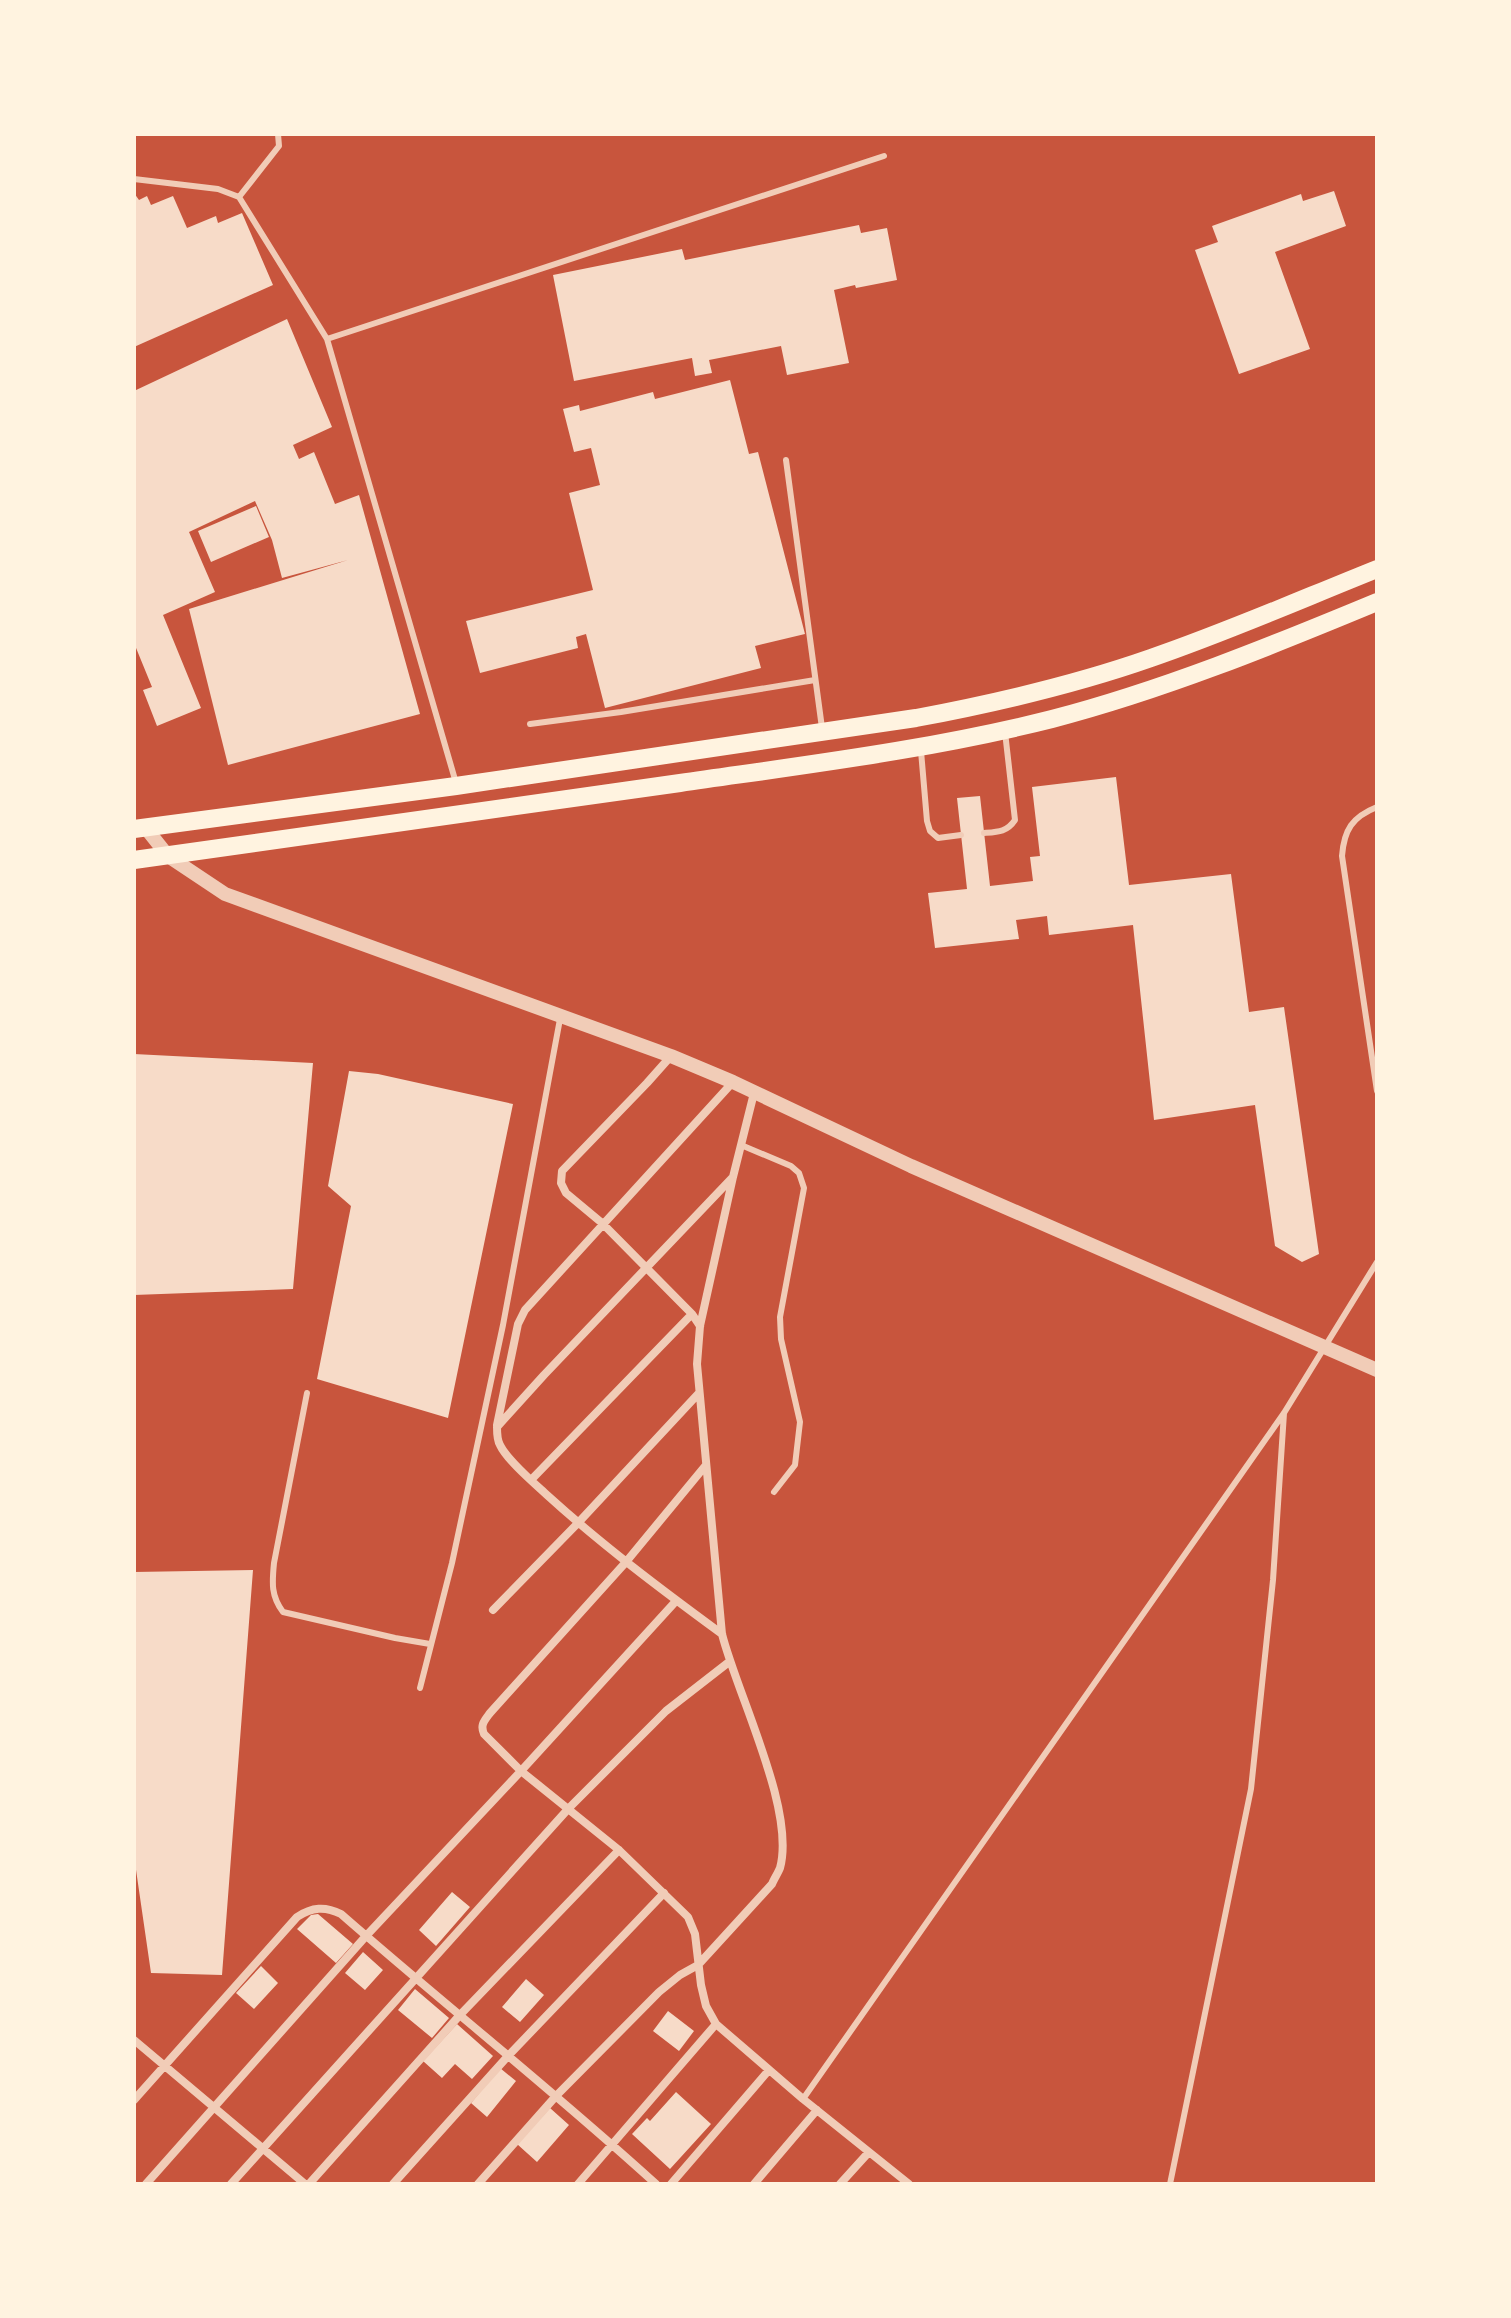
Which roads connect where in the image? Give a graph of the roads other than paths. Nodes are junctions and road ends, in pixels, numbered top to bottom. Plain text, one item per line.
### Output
1 (278, 134) edge
2 (884, 156) dead end
3 (134, 179) edge
4 (239, 197) junction
5 (327, 339) junction
6 (786, 460) dead end
7 (1377, 569) edge
8 (1377, 602) edge
9 (815, 680) junction
10 (530, 724) dead end
11 (1005, 730) junction
12 (823, 731) junction
13 (921, 748) junction
14 (456, 786) junction
15 (1377, 807) edge
16 (139, 828) edge
17 (984, 833) dead end
18 (961, 835) dead end
19 (168, 856) junction
20 (134, 860) edge
21 (561, 1015) junction
22 (671, 1056) junction
23 (733, 1082) junction
24 (1377, 1091) edge
25 (754, 1093) junction
26 (741, 1145) junction
27 (733, 1177) junction
28 (602, 1223) junction
29 (1377, 1262) edge
30 (646, 1270) junction
31 (692, 1314) junction
32 (700, 1326) junction
33 (1323, 1348) junction
34 (1377, 1370) edge
35 (307, 1393) dead end
36 (699, 1393) junction
37 (1284, 1413) junction
38 (497, 1427) junction
39 (706, 1465) junction
40 (531, 1480) junction
41 (774, 1492) dead end
42 (578, 1523) junction
43 (626, 1562) junction
44 (676, 1601) junction
45 (493, 1610) dead end
46 (722, 1634) junction
47 (430, 1644) junction
48 (729, 1662) junction
49 (420, 1688) dead end
50 (521, 1771) junction
51 (569, 1808) junction
52 (619, 1850) junction
53 (664, 1893) junction
54 (366, 1936) junction
55 (698, 1965) junction
56 (416, 1979) junction
57 (459, 2016) junction
58 (716, 2024) junction
59 (134, 2040) edge
60 (508, 2056) junction
61 (165, 2066) junction
62 (769, 2070) junction
63 (556, 2096) junction
64 (803, 2099) junction
65 (134, 2100) edge
66 (214, 2108) junction
67 (817, 2110) junction
68 (613, 2145) junction
69 (262, 2150) junction
70 (869, 2152) junction
71 (146, 2184) edge
72 (231, 2184) edge
73 (307, 2184) edge
74 (393, 2184) edge
75 (478, 2184) edge
76 (578, 2184) edge
77 (656, 2184) edge
78 (671, 2184) edge
79 (754, 2184) edge
80 (840, 2184) edge
81 (909, 2184) edge
82 (1170, 2184) edge

1 - 4 lane
2 - 5 lane
3 - 4 lane
4 - 5 lane
5 - 14 lane
6 - 9 lane
7 - 12 main road
8 - 11 main road
9 - 10 lane
9 - 12 lane
11 - 13 main road
11 - 17 lane
12 - 14 main road
13 - 18 lane
13 - 19 main road
14 - 16 main road
15 - 24 lane
16 - 19 street
19 - 20 main road
19 - 21 street
21 - 22 street
21 - 47 lane
22 - 23 street
22 - 28 street
23 - 25 street
23 - 28 street
25 - 26 street
25 - 33 street
26 - 27 street
26 - 41 lane
27 - 30 street
27 - 32 street
28 - 30 street
28 - 38 street
29 - 33 lane
30 - 31 street
30 - 38 street
31 - 32 street
31 - 40 street
32 - 36 street
33 - 34 street
33 - 37 lane
35 - 47 lane
36 - 39 street
36 - 42 street
37 - 64 lane
37 - 82 lane
38 - 40 street
39 - 43 street
39 - 46 street
40 - 42 street
42 - 43 street
42 - 45 street
43 - 44 street
43 - 50 street
44 - 46 street
44 - 50 street
46 - 48 street
47 - 49 lane
48 - 51 street
48 - 55 street
50 - 51 street
50 - 54 street
51 - 52 street
51 - 56 street
52 - 53 street
52 - 57 street
53 - 55 street
53 - 60 street
54 - 56 street
54 - 61 street
54 - 66 street
55 - 58 street
55 - 63 street
56 - 57 street
56 - 69 street
57 - 60 street
57 - 73 street
58 - 62 street
58 - 68 street
59 - 61 street
60 - 63 street
60 - 74 street
61 - 65 street
61 - 66 street
62 - 64 street
62 - 78 street
63 - 68 street
63 - 75 street
64 - 67 street
66 - 69 street
66 - 71 street
67 - 70 street
67 - 79 street
68 - 76 street
68 - 77 street
69 - 72 street
69 - 73 street
70 - 80 street
70 - 81 street

